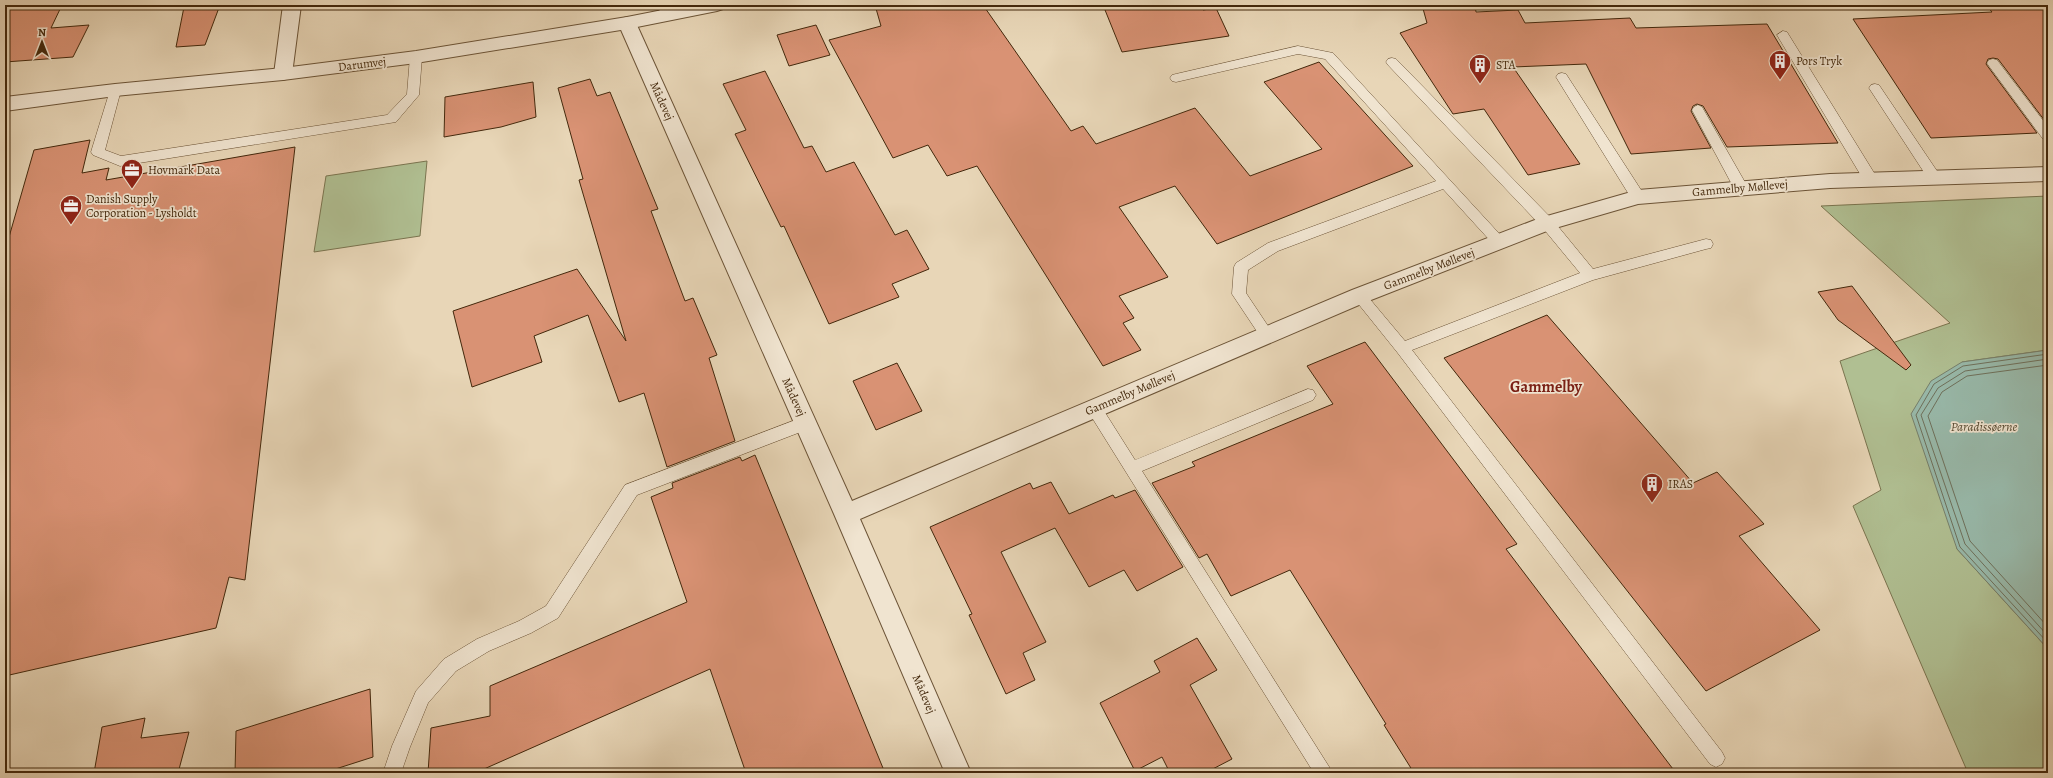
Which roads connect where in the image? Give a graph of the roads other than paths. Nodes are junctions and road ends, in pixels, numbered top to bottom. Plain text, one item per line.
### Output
1 (292, 5) edge
2 (717, 5) edge
3 (665, 10) edge
4 (627, 23) junction
5 (1783, 35) dead end
6 (416, 57) junction
7 (1392, 62) dead end
8 (1993, 63) dead end
9 (283, 74) junction
10 (1562, 77) dead end
11 (1176, 78) dead end
12 (1875, 88) dead end
13 (115, 90) junction
14 (6, 105) edge
15 (1698, 110) dead end
16 (2048, 136) edge
17 (2048, 174) edge
18 (1934, 178) junction
19 (1871, 180) junction
20 (1446, 183) junction
21 (1741, 188) junction
22 (1638, 197) junction
23 (1547, 223) junction
24 (1500, 241) junction
25 (1706, 244) dead end
26 (1590, 275) junction
27 (1359, 296) junction
28 (1267, 335) junction
29 (1402, 348) junction
30 (1308, 395) dead end
31 (1094, 408) junction
32 (806, 423) junction
33 (1132, 468) junction
34 (846, 514) junction
35 (1716, 758) dead end
36 (392, 773) edge
37 (958, 773) edge
38 (1324, 773) edge

1 - 9 street
2 - 3 street, Darumvej
3 - 4 street, Darumvej
4 - 6 street, Darumvej
4 - 32 street, Mådevej
5 - 19 lane
6 - 9 street, Darumvej
6 - 13 lane
7 - 23 lane
8 - 16 lane
9 - 13 street, Darumvej
10 - 22 lane
11 - 20 lane
12 - 18 lane
13 - 14 street, Darumvej
15 - 21 lane
17 - 18 street, Gammelby Møllevej
18 - 19 street, Gammelby Møllevej
19 - 21 street, Gammelby Møllevej
20 - 24 lane
20 - 28 lane
21 - 22 street, Gammelby Møllevej
22 - 23 street, Gammelby Møllevej
23 - 24 street, Gammelby Møllevej
23 - 26 lane
24 - 27 street, Gammelby Møllevej
25 - 26 lane
26 - 29 lane
27 - 28 street, Gammelby Møllevej
27 - 29 lane
28 - 31 street, Gammelby Møllevej
29 - 35 lane
30 - 33 lane
31 - 33 lane
31 - 34 street, Gammelby Møllevej
32 - 34 street, Mådevej
32 - 36 lane
33 - 38 lane
34 - 37 street, Mådevej

